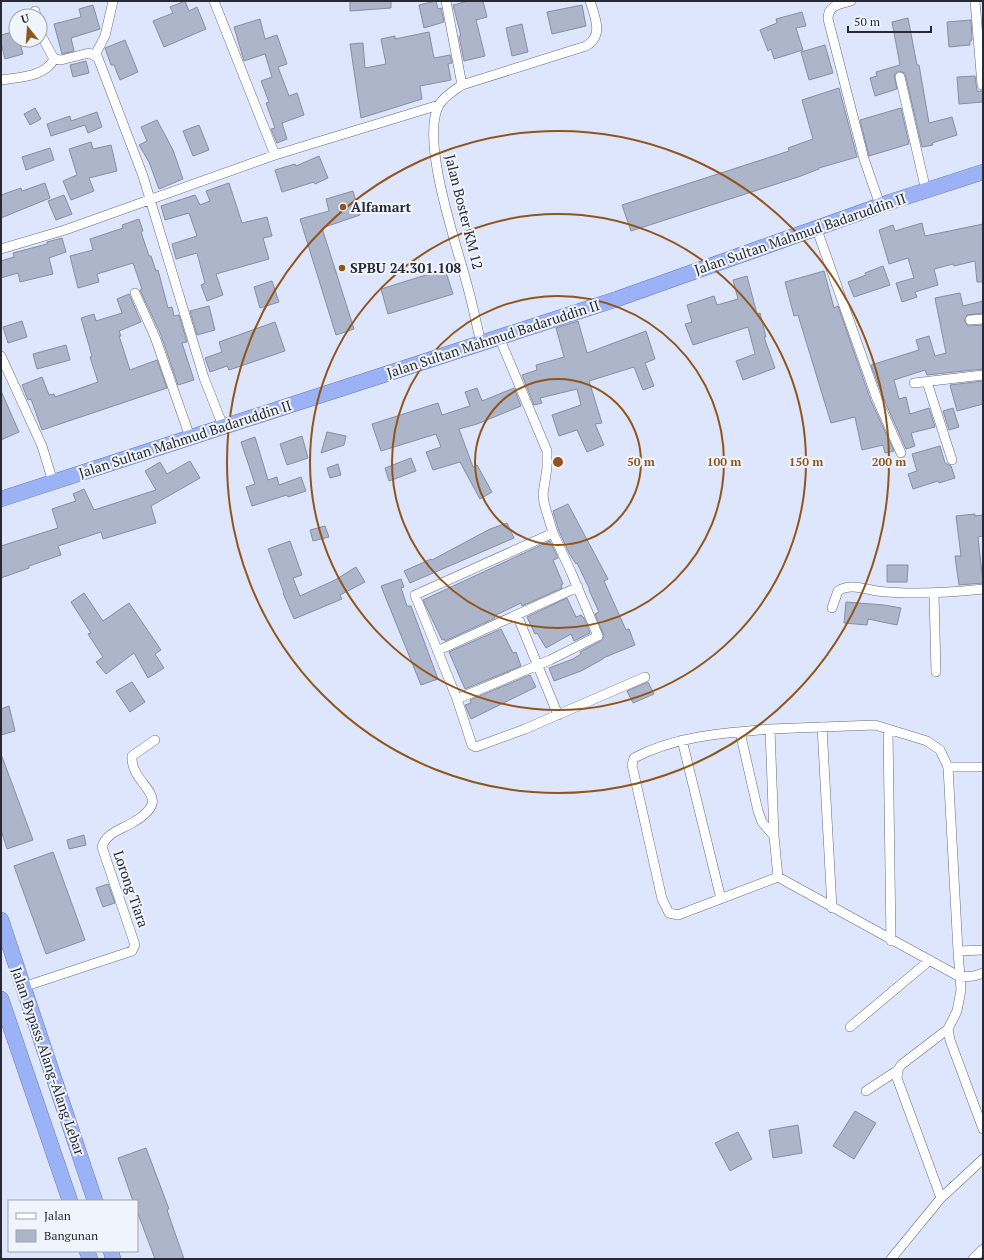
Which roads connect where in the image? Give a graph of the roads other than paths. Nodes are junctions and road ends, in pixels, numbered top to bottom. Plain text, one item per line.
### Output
1 (113, 1) edge
2 (214, 1) edge
3 (446, 1) edge
4 (590, 1) edge
5 (851, 1) edge
6 (975, 1) edge
7 (48, 48) edge
8 (95, 55) junction
9 (54, 59) junction
10 (900, 77) dead end
11 (1, 80) edge
12 (462, 85) junction
13 (982, 86) edge
14 (439, 105) junction
15 (275, 155) junction
16 (983, 172) edge
17 (926, 191) junction
18 (149, 200) junction
19 (880, 205) junction
20 (816, 228) junction
21 (1, 249) edge
22 (135, 293) dead end
23 (983, 319) edge
24 (970, 320) dead end
25 (499, 337) junction
26 (480, 344) junction
27 (1, 356) edge
28 (983, 375) edge
29 (927, 382) junction
30 (914, 383) dead end
31 (223, 426) junction
32 (190, 437) junction
33 (900, 453) dead end
34 (952, 460) dead end
35 (53, 482) junction
36 (1, 499) edge
37 (553, 532) junction
38 (578, 587) junction
39 (983, 589) edge
40 (934, 594) junction
41 (832, 608) dead end
42 (517, 615) junction
43 (437, 651) junction
44 (538, 665) junction
45 (936, 672) dead end
46 (645, 677) dead end
47 (457, 699) junction
48 (558, 715) junction
49 (822, 728) junction
50 (770, 729) junction
51 (888, 729) junction
52 (740, 732) junction
53 (155, 740) dead end
54 (682, 740) junction
55 (948, 767) junction
56 (983, 767) edge
57 (774, 836) junction
58 (778, 877) junction
59 (721, 899) junction
60 (832, 908) junction
61 (1, 920) edge
62 (891, 941) junction
63 (983, 950) edge
64 (958, 951) junction
65 (930, 960) junction
66 (983, 972) edge
67 (960, 977) junction
68 (23, 987) junction
69 (1, 999) edge
70 (850, 1027) dead end
71 (948, 1029) junction
72 (898, 1070) junction
73 (866, 1091) dead end
74 (983, 1129) edge
75 (983, 1159) edge
76 (941, 1198) junction
77 (70, 1200) edge
78 (95, 1200) edge
79 (983, 1249) edge
80 (891, 1259) edge
81 (973, 1259) edge

1 - 8 street
2 - 15 street
3 - 12 street
4 - 12 street
5 - 19 street
6 - 13 street
7 - 9 street
8 - 9 street
8 - 18 street
9 - 11 street
10 - 17 street
12 - 14 street
14 - 15 street
14 - 26 street, Jalan Boster KM 12
15 - 18 street
16 - 17 highway, Jalan Sultan Mahmud Badaruddin II
17 - 19 highway, Jalan Sultan Mahmud Badaruddin II
18 - 21 street
18 - 31 street
19 - 20 highway, Jalan Sultan Mahmud Badaruddin II
20 - 25 highway, Jalan Sultan Mahmud Badaruddin II
20 - 33 street
22 - 32 street
23 - 24 street
25 - 26 highway, Jalan Sultan Mahmud Badaruddin II
25 - 37 street
26 - 31 highway, Jalan Sultan Mahmud Badaruddin II
27 - 35 street
28 - 29 street
29 - 30 street
29 - 34 street
31 - 32 highway, Jalan Sultan Mahmud Badaruddin II
32 - 35 highway, Jalan Sultan Mahmud Badaruddin II
35 - 36 highway, Jalan Sultan Mahmud Badaruddin II
37 - 38 street
37 - 43 street
38 - 42 street
38 - 44 street
39 - 40 street
40 - 41 street
40 - 45 street
42 - 43 street
42 - 44 street
43 - 47 street
44 - 47 street
44 - 48 street
46 - 48 street
47 - 48 street
49 - 50 street
49 - 51 street
49 - 60 street
50 - 52 street
50 - 57 street
51 - 55 street
51 - 62 street
52 - 54 street
52 - 57 street
53 - 68 street, Lorong Tiara
54 - 59 street
54 - 59 street
55 - 56 street
55 - 64 street
57 - 58 street
58 - 59 street
58 - 60 street
60 - 62 street
61 - 68 highway, Jalan Bypass Alang-Alang Lebar
62 - 65 street
63 - 64 street
64 - 67 street
65 - 67 street
65 - 70 street
66 - 67 street
67 - 71 street
68 - 78 highway, Jalan Bypass Alang-Alang Lebar
69 - 77 highway, Jalan Bypass Alang-Alang Lebar
71 - 72 street
71 - 74 street
72 - 73 street
72 - 76 street
75 - 76 street
76 - 80 street
79 - 81 street

